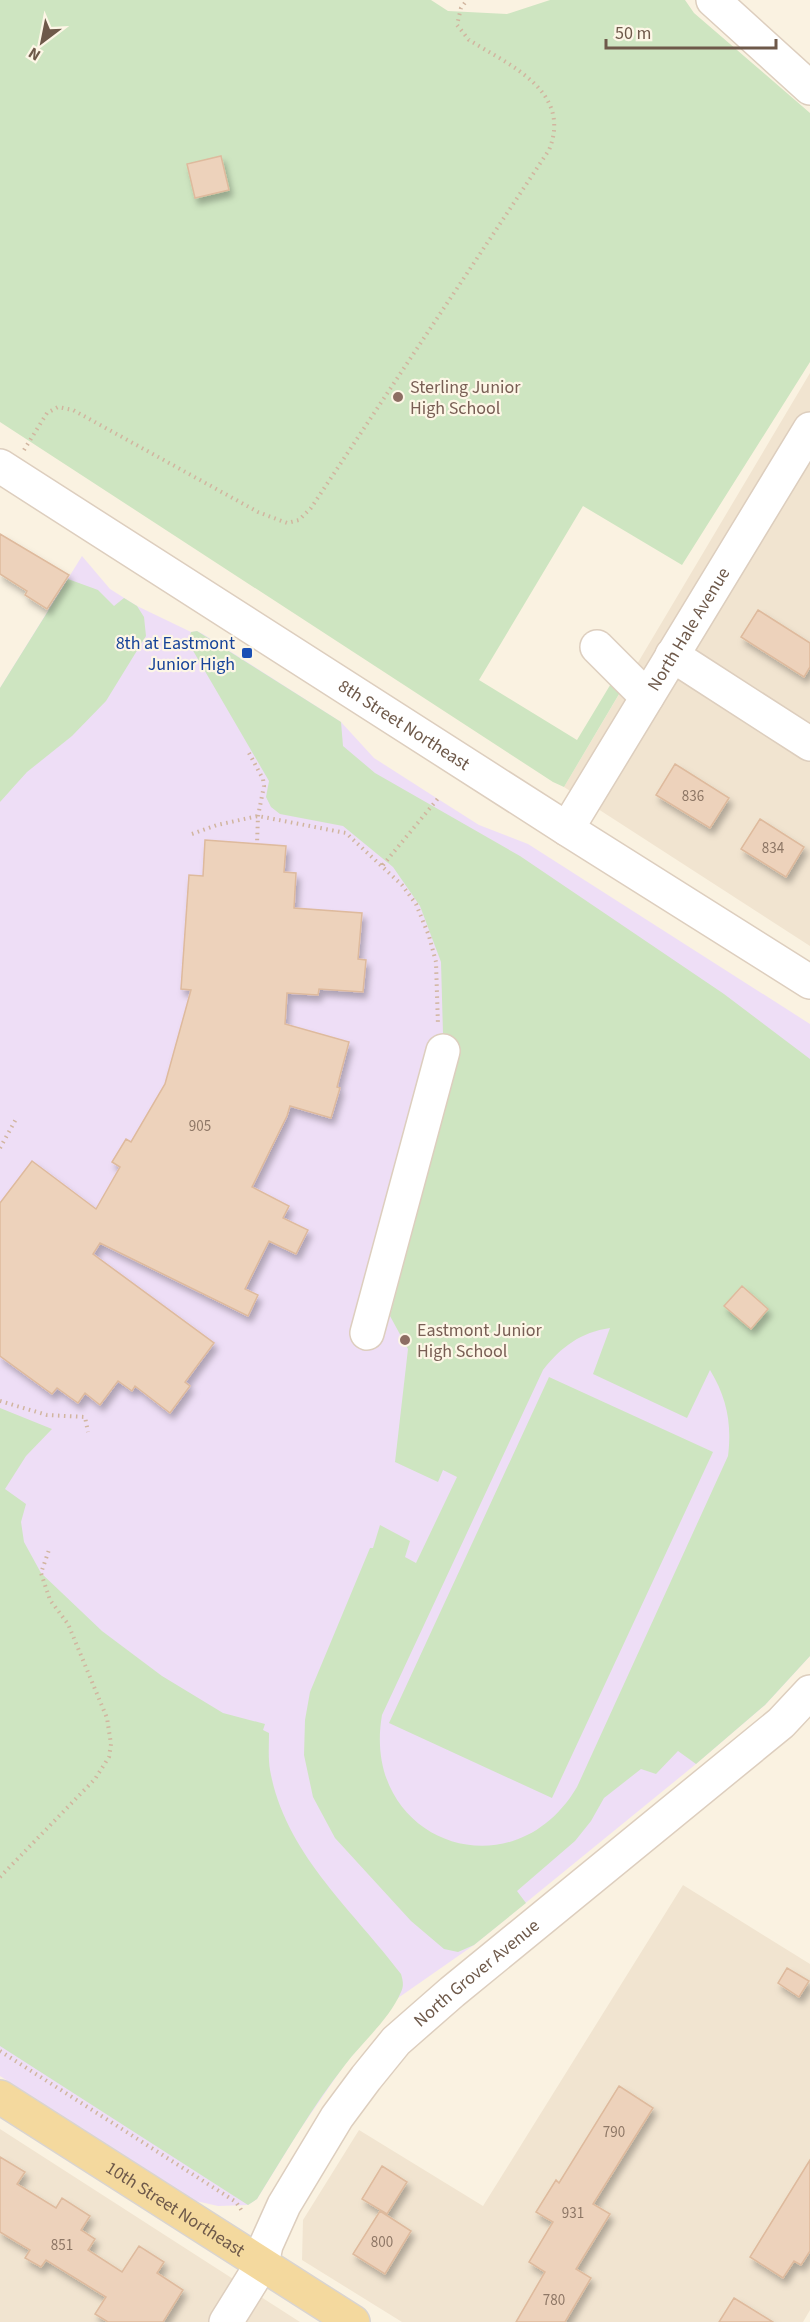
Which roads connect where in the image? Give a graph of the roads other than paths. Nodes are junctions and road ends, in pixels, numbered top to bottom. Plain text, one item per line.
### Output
1 (713, 0) edge
2 (810, 88) edge
3 (810, 429) edge
4 (11, 460) edge
5 (597, 647) dead end
6 (672, 655) junction
7 (647, 697) junction
8 (810, 744) edge
9 (567, 829) junction
10 (810, 982) edge
11 (443, 1051) road end
12 (367, 1333) dead end
13 (810, 1692) edge
14 (0, 2097) edge
15 (262, 2264) junction
16 (226, 2322) edge
17 (352, 2322) edge

1 - 2 street
3 - 6 street, North Hale Avenue
4 - 9 street, 8th Street Northeast
5 - 7 street
6 - 7 street, North Hale Avenue
6 - 8 street
7 - 9 street, North Hale Avenue
9 - 10 street, 8th Street Northeast
11 - 12 street
13 - 15 street, North Grover Avenue
14 - 15 main road, 10th Street Northeast
15 - 16 street, North Grover Avenue
15 - 17 main road, 10th Street Northeast

